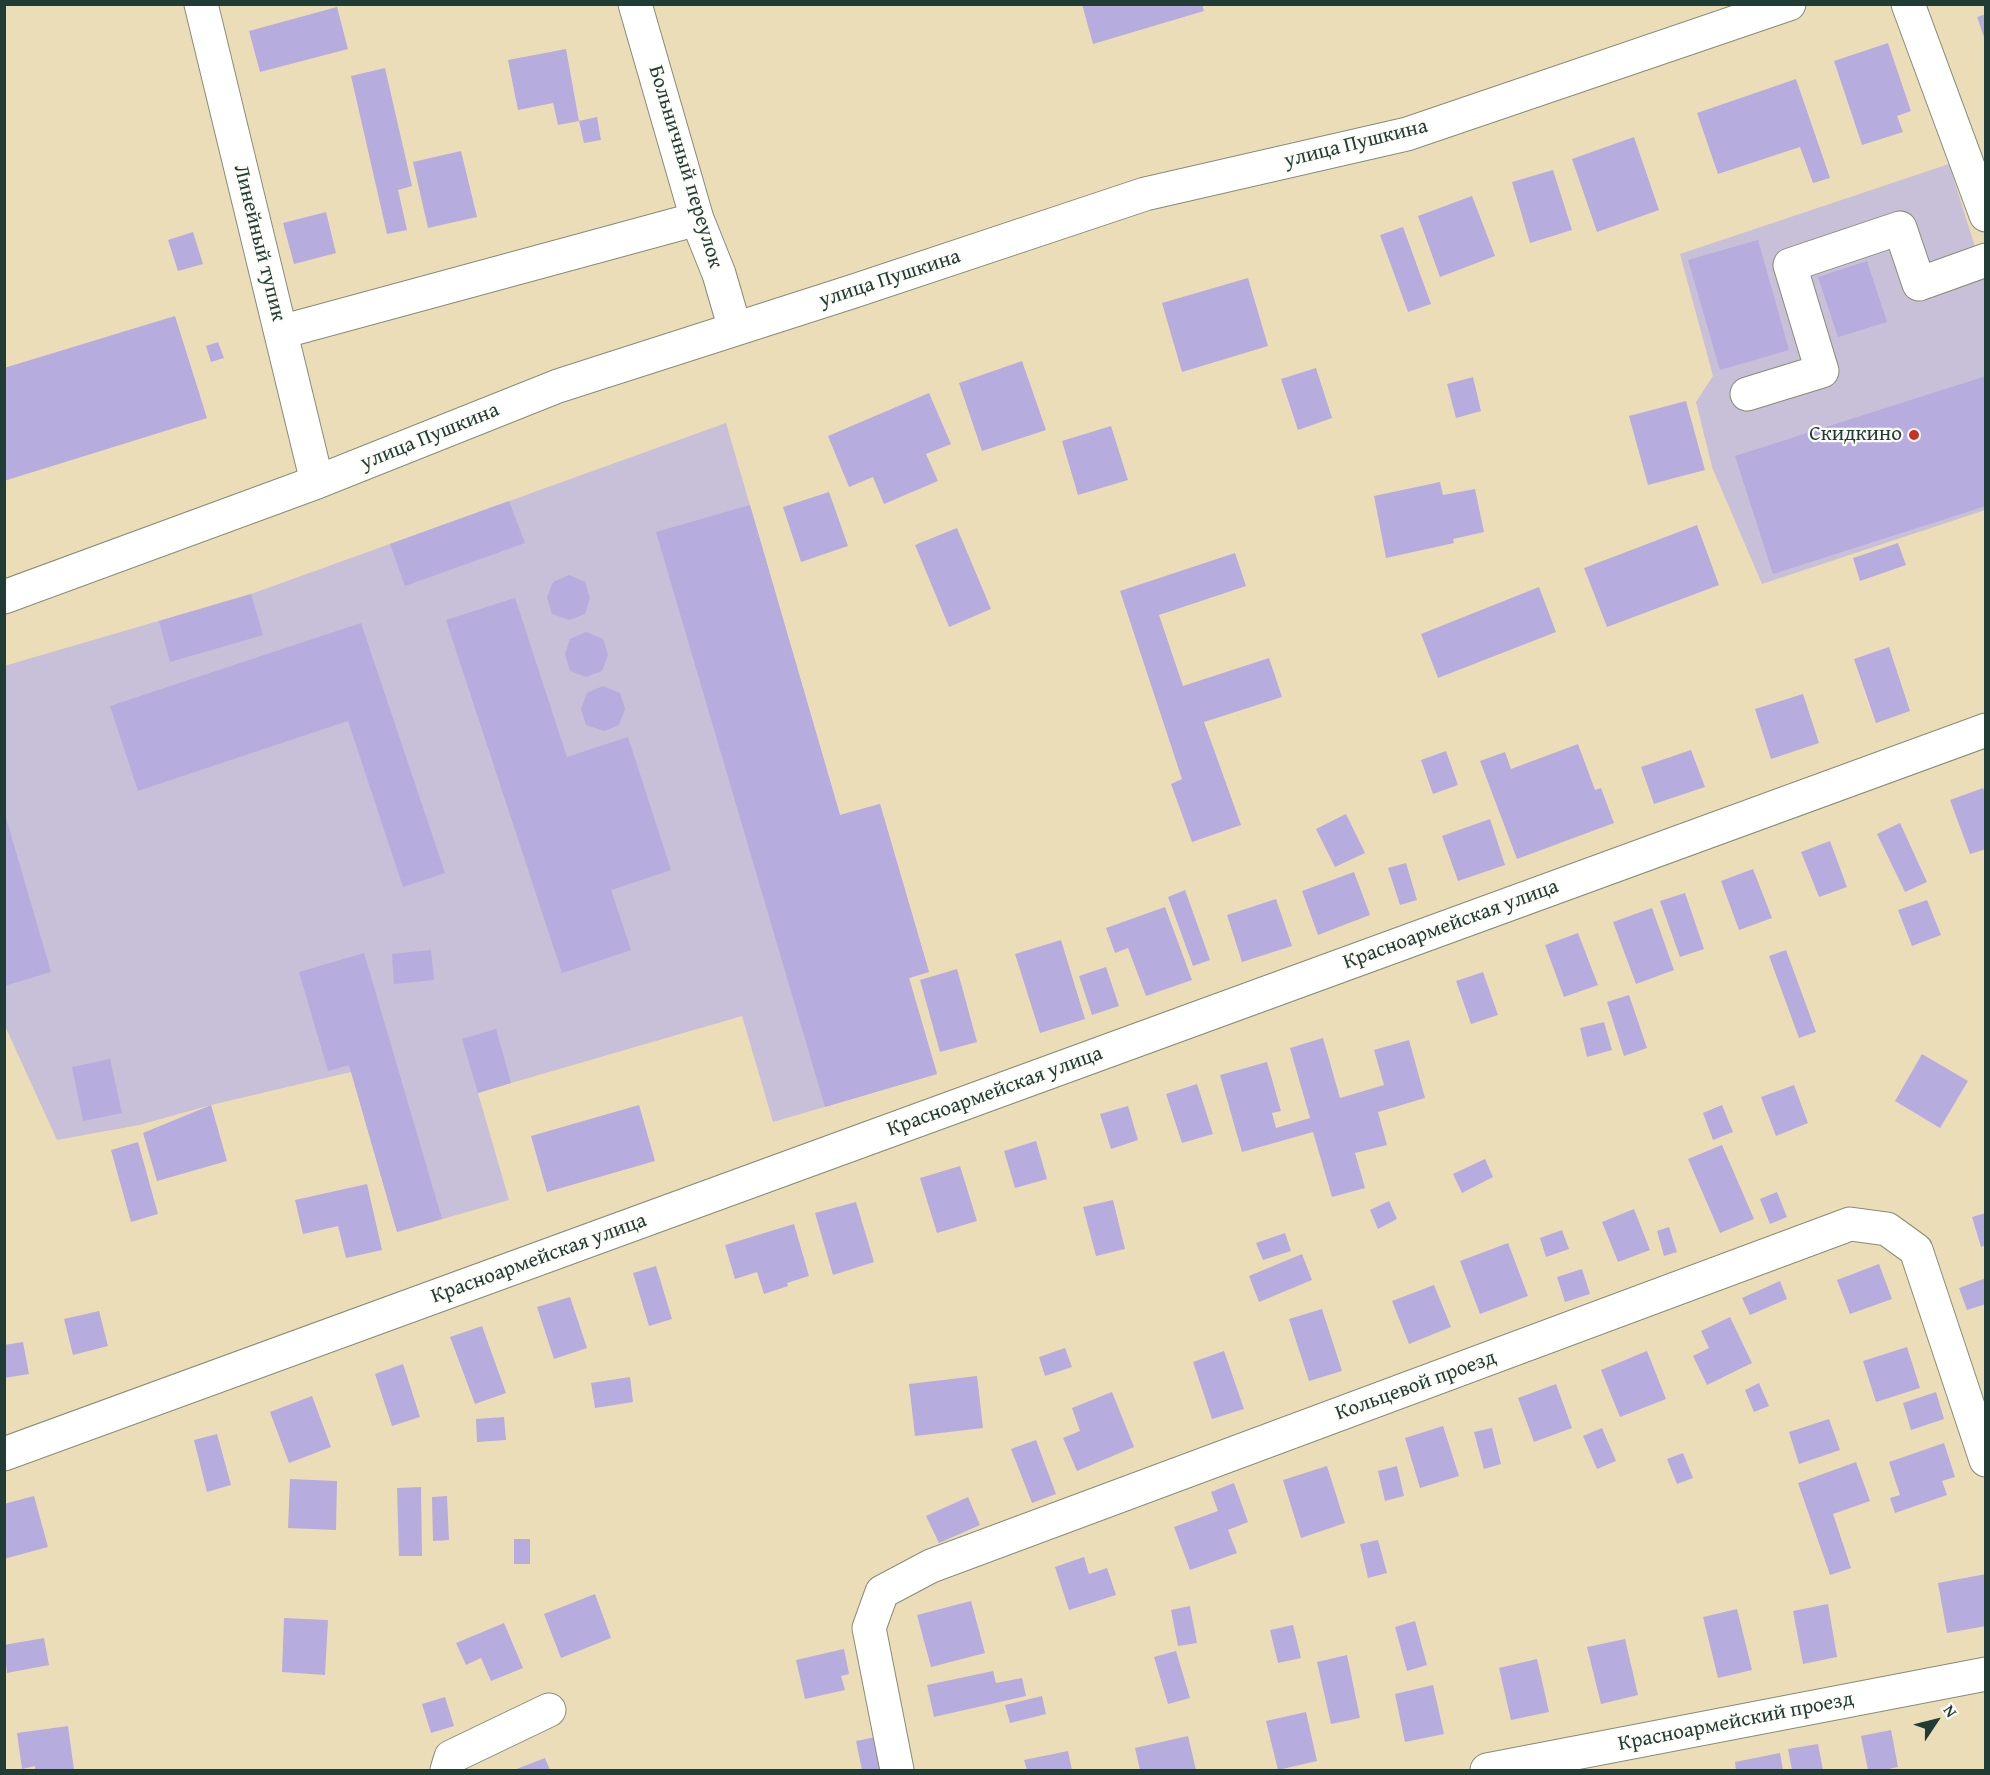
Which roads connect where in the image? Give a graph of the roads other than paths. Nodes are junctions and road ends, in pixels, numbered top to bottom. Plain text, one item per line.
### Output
1 (201, 4) edge
2 (635, 4) edge
3 (1789, 4) edge
4 (1908, 4) edge
5 (1986, 215) edge
6 (697, 219) junction
7 (1986, 260) edge
8 (735, 329) junction
9 (280, 332) junction
10 (1748, 394) dead end
11 (317, 482) junction
12 (4, 597) edge
13 (1986, 730) edge
14 (4, 1454) edge
15 (1986, 1460) edge
16 (1986, 1674) edge
17 (549, 1710) dead end
18 (447, 1770) edge
19 (897, 1770) edge
20 (1487, 1770) edge

1 - 9 street, Линейный тупик
2 - 6 street, Больничный переулок
3 - 8 street, улица Пушкина
4 - 5 street
6 - 8 street, Больничный переулок
6 - 9 street
7 - 10 street
8 - 11 street, улица Пушкина
9 - 11 street, Линейный тупик
11 - 12 street, улица Пушкина
13 - 14 street, Красноармейская улица
15 - 19 street, Кольцевой проезд
16 - 20 street, Красноармейский проезд
17 - 18 street

